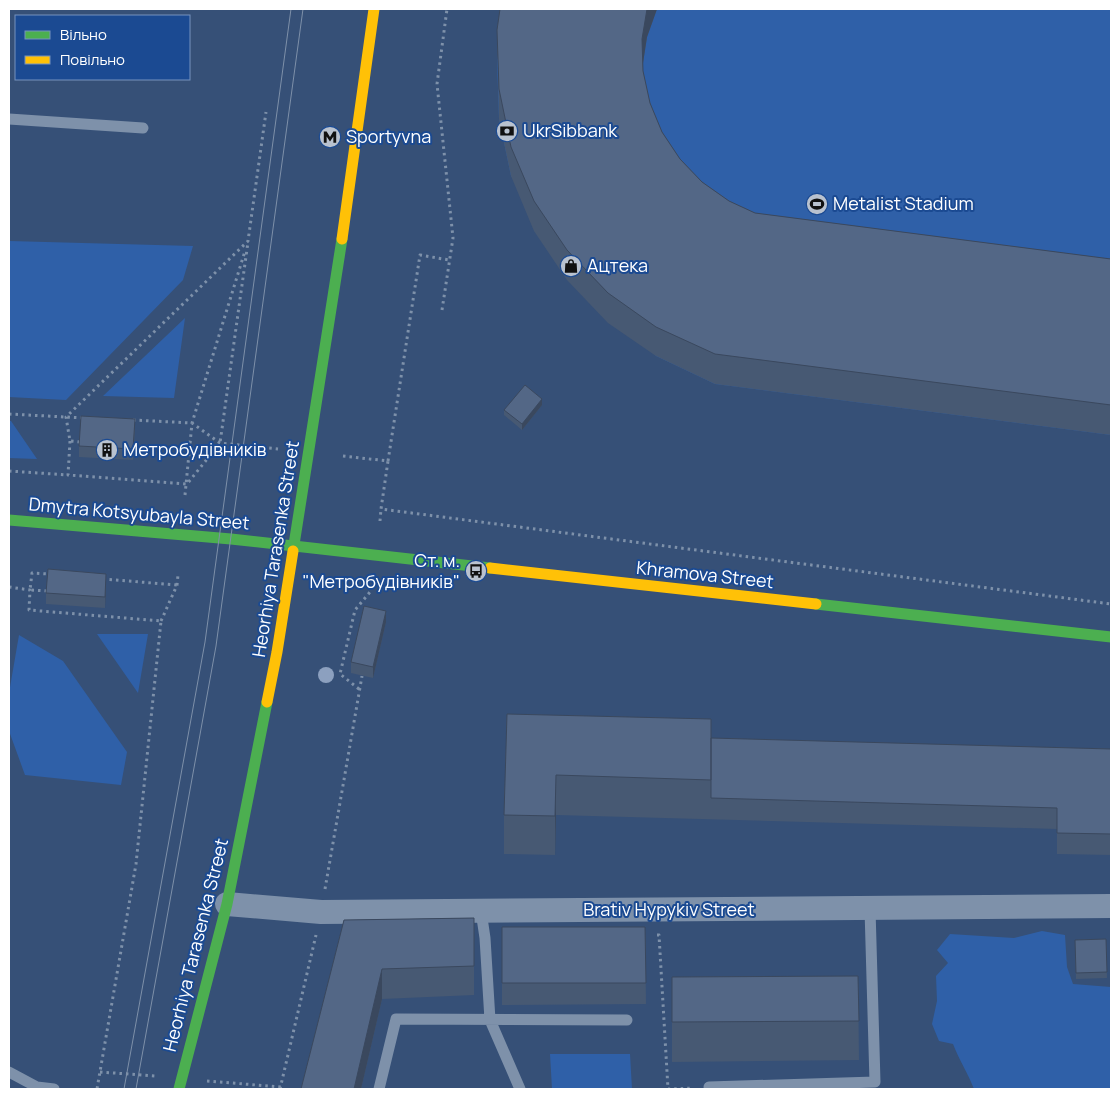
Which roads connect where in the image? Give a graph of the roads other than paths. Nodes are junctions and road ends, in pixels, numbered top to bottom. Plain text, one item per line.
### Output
1 (374, 9) edge
2 (9, 120) edge
3 (143, 128) dead end
4 (9, 520) edge
5 (295, 547) junction
6 (1111, 637) edge
7 (227, 904) junction
8 (1111, 906) edge
9 (870, 909) junction
10 (481, 911) junction
11 (490, 1020) junction
12 (627, 1020) dead end
13 (9, 1072) edge
14 (709, 1087) road end
15 (54, 1089) edge
16 (179, 1089) edge
17 (379, 1089) edge
18 (520, 1089) edge

1 - 5 main road, Heorhiya Tarasenka Street
2 - 3 lane
4 - 5 main road, Dmytra Kotsyubayla Street
5 - 6 main road, Khramova Street
5 - 7 main road, Heorhiya Tarasenka Street
7 - 10 street, Brativ Hypykiv Street
7 - 16 main road, Heorhiya Tarasenka Street
8 - 9 street, Brativ Hypykiv Street
9 - 10 street, Brativ Hypykiv Street
9 - 14 lane
10 - 11 lane
11 - 12 lane
11 - 17 lane
11 - 18 lane
13 - 15 lane

